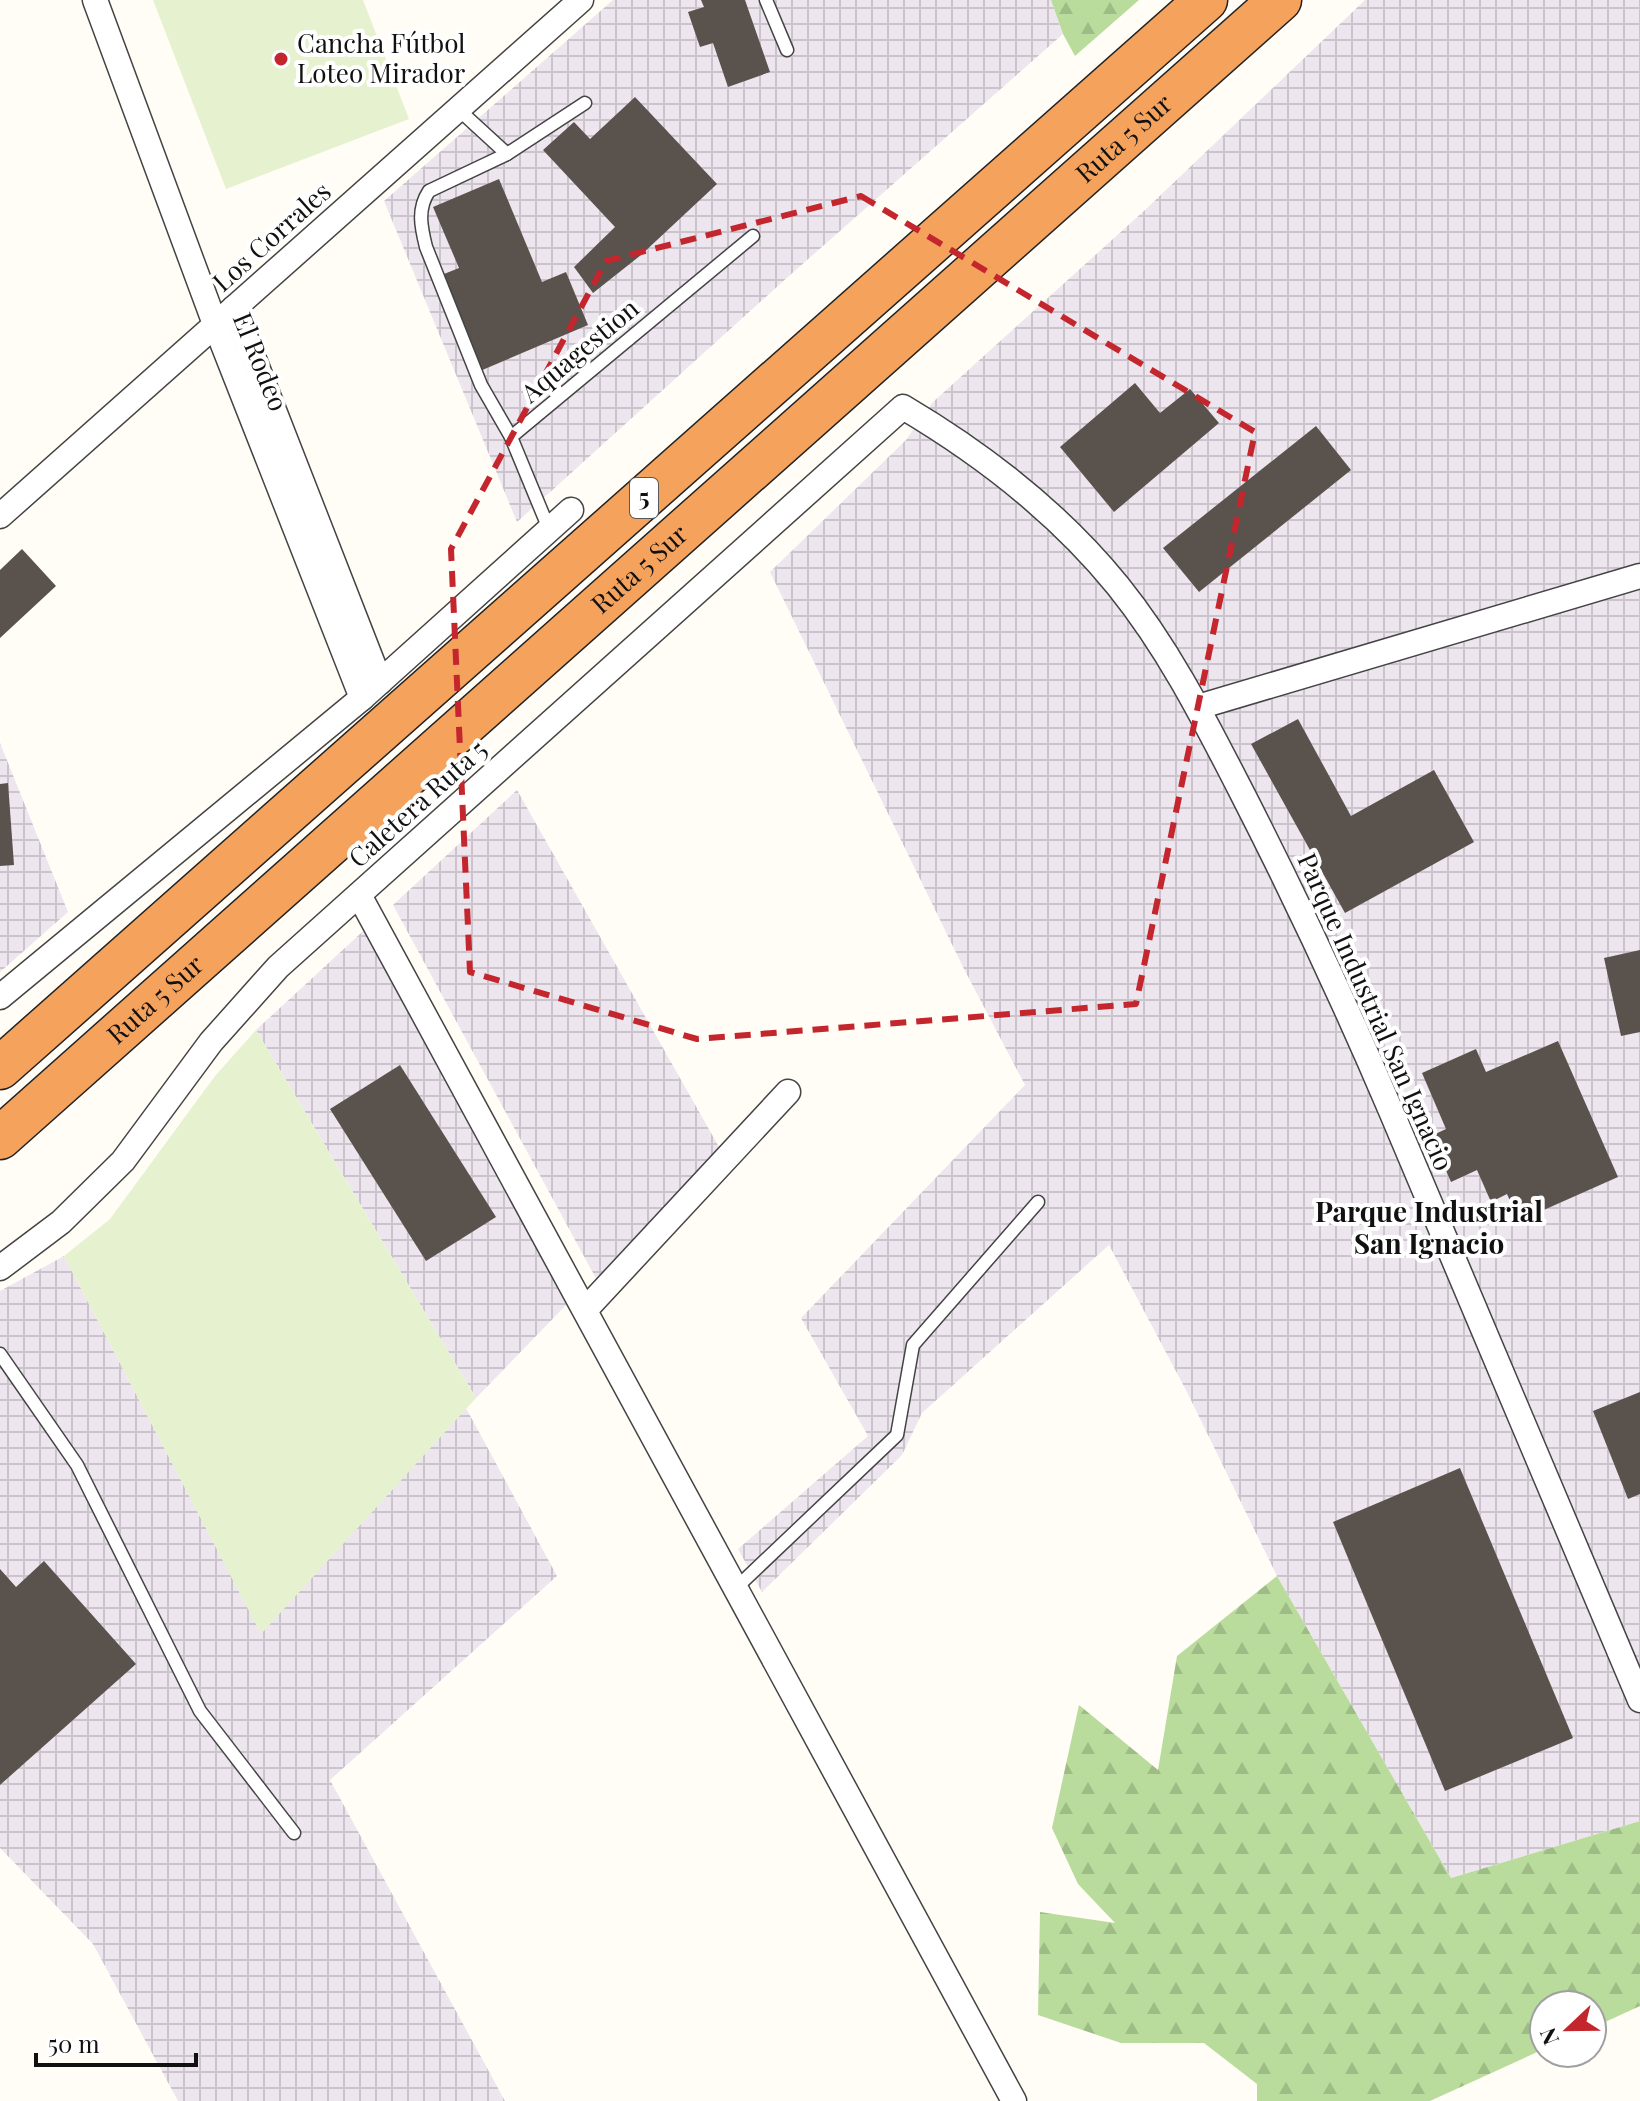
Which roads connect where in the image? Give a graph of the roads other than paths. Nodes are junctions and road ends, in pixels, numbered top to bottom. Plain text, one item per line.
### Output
1 (95, 0) edge
2 (581, 0) edge
3 (766, 0) edge
4 (1206, 0) edge
5 (1280, 0) edge
6 (787, 50) dead end
7 (585, 103) dead end
8 (458, 109) junction
9 (507, 154) junction
10 (753, 236) dead end
11 (234, 308) junction
12 (215, 324) junction
13 (903, 407) joint
14 (511, 437) junction
15 (571, 510) dead end
16 (0, 516) edge
17 (549, 529) junction
18 (1640, 576) edge
19 (371, 690) junction
20 (1198, 707) junction
21 (359, 895) junction
22 (0, 997) edge
23 (0, 1068) edge
24 (788, 1092) dead end
25 (0, 1138) edge
26 (1038, 1202) dead end
27 (0, 1268) edge
28 (586, 1309) junction
29 (2, 1361) edge
30 (736, 1588) junction
31 (1640, 1700) edge
32 (294, 1833) dead end
33 (1014, 2101) edge

1 - 12 street, El Rodeo
2 - 8 street, Los Corrales
3 - 6 lane
4 - 23 highway, Ruta 5 Sur / 5
5 - 25 highway, Ruta 5 Sur / 5
7 - 9 lane
8 - 9 lane
8 - 11 street, Los Corrales
9 - 14 lane
10 - 14 lane, Aquagestion
11 - 12 street, Los Corrales
11 - 19 street, El Rodeo
12 - 16 street, Los Corrales
12 - 19 street, El Rodeo
13 - 20 street, Parque Industrial San Ignacio
13 - 21 street, Caletera Ruta 5
14 - 17 lane, Aquagestion
15 - 17 street
17 - 19 street
18 - 20 street
19 - 22 street
20 - 31 street, Parque Industrial San Ignacio
21 - 27 street, Caletera Ruta 5
21 - 28 street
24 - 28 street
26 - 30 lane
28 - 30 street
29 - 32 lane
30 - 33 street

